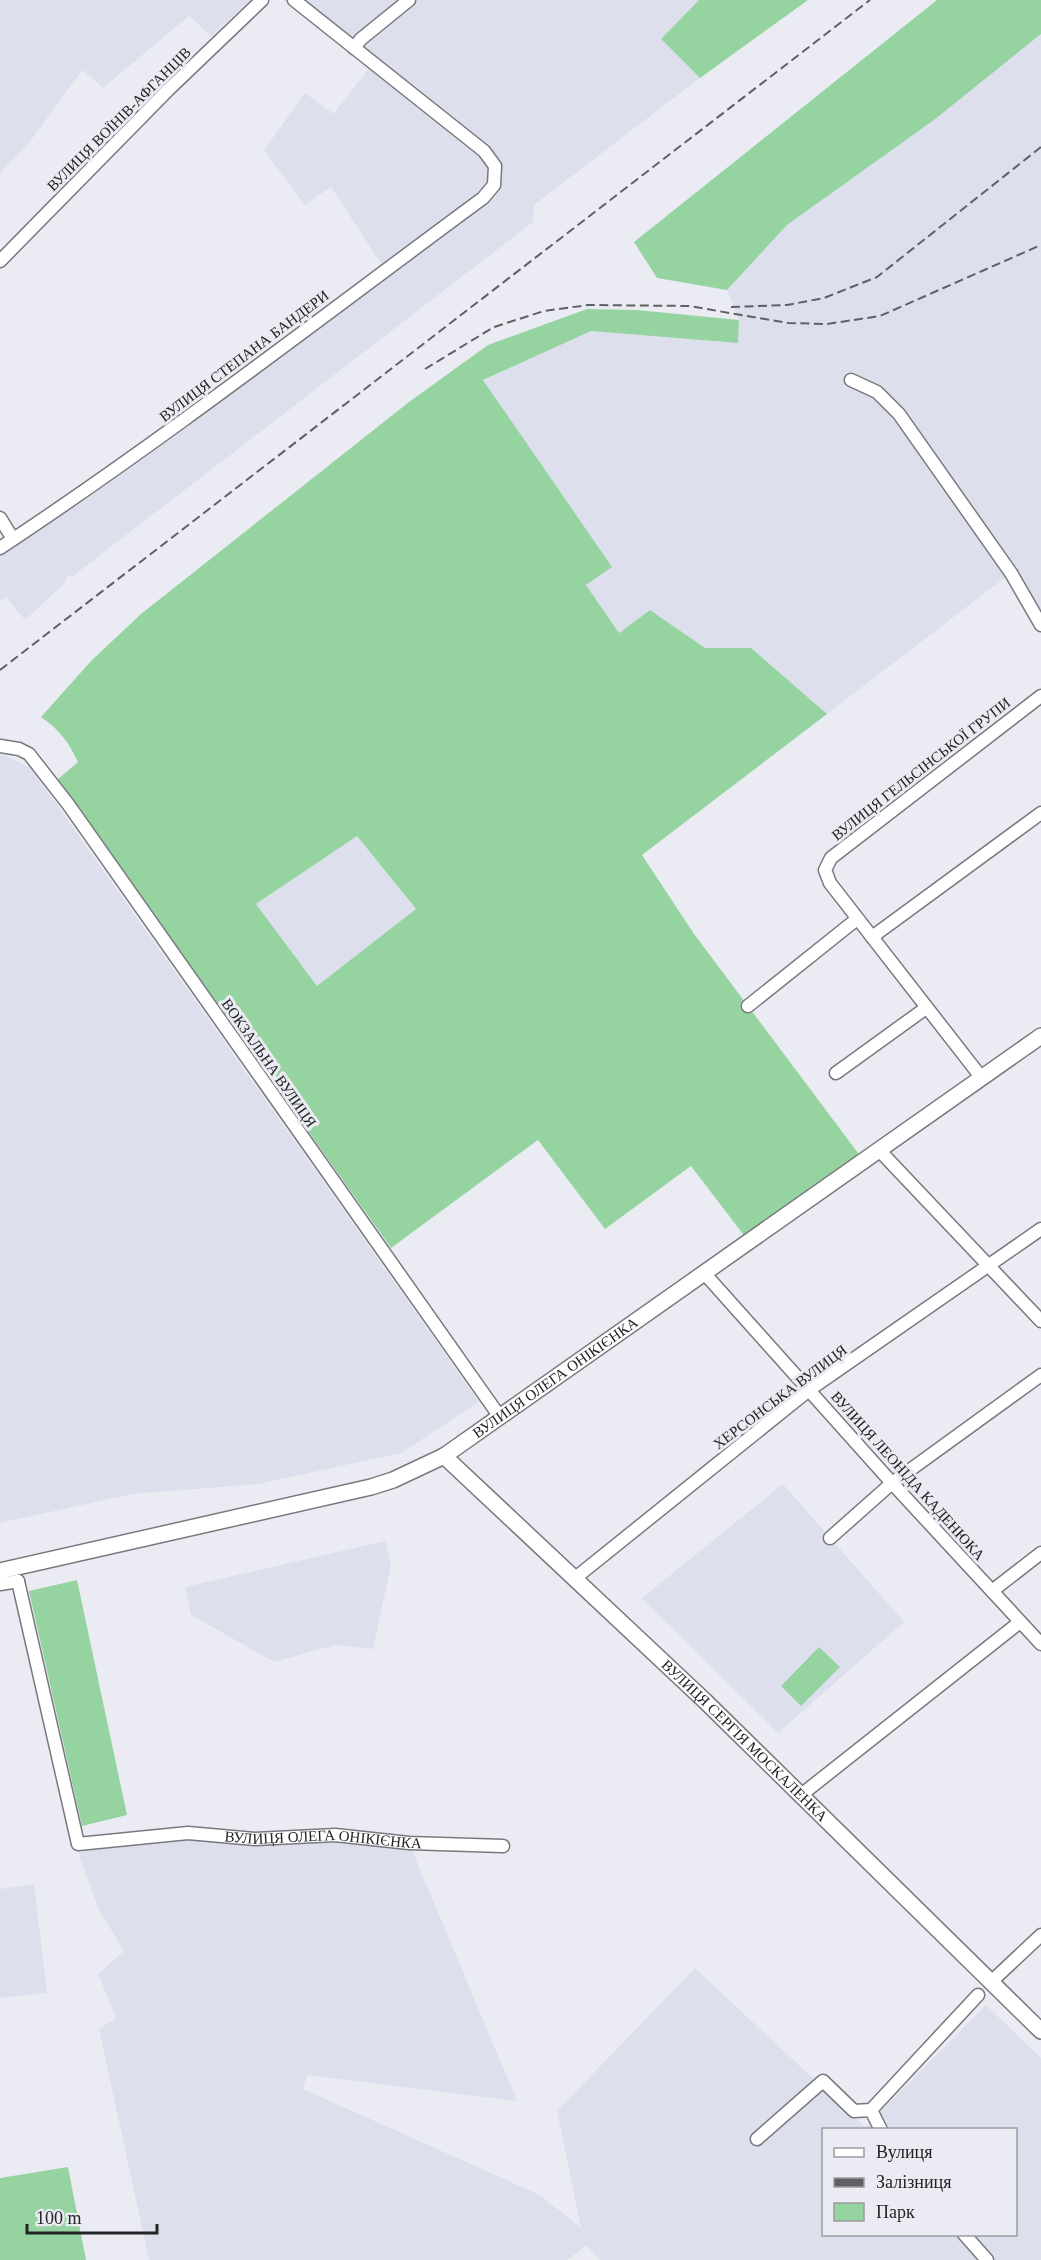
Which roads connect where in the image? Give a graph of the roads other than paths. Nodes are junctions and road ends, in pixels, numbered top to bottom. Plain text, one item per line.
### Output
1 (262, 0) edge
2 (294, 0) edge
3 (409, 0) edge
4 (354, 48) junction
5 (1, 257) edge
6 (851, 380) dead end
7 (0, 518) edge
8 (13, 539) junction
9 (0, 548) edge
10 (1041, 625) edge
11 (1041, 696) edge
12 (0, 746) edge
13 (1041, 813) edge
14 (857, 919) junction
15 (872, 938) junction
16 (748, 1006) dead end
17 (926, 1008) junction
18 (1041, 1036) edge
19 (836, 1073) dead end
20 (981, 1077) junction
21 (879, 1150) junction
22 (1041, 1229) edge
23 (990, 1266) junction
24 (705, 1274) junction
25 (1041, 1321) edge
26 (1041, 1374) edge
27 (808, 1390) junction
28 (500, 1417) junction
29 (444, 1456) junction
30 (892, 1483) junction
31 (830, 1538) dead end
32 (1041, 1553) edge
33 (0, 1572) edge
34 (574, 1579) junction
35 (18, 1581) junction
36 (0, 1584) edge
37 (992, 1591) junction
38 (1020, 1622) junction
39 (1041, 1644) edge
40 (801, 1795) junction
41 (503, 1846) dead end
42 (1041, 1935) edge
43 (991, 1982) junction
44 (978, 1995) dead end
45 (1041, 2031) edge
46 (871, 2110) junction
47 (880, 2128) edge
48 (758, 2139) dead end
49 (965, 2236) edge
50 (987, 2260) edge

1 - 5 street, ВУЛИЦЯ ВОЇНІВ-АФГАНЦІВ
2 - 4 street
3 - 4 street
4 - 8 street, ВУЛИЦЯ СТЕПАНА БАНДЕРИ
6 - 10 street
7 - 8 street
8 - 9 street, ВУЛИЦЯ СТЕПАНА БАНДЕРИ
11 - 14 street, ВУЛИЦЯ ГЕЛЬСІНСЬКОЇ ГРУПИ
12 - 28 street, ВОКЗАЛЬНА ВУЛИЦЯ
13 - 15 street
14 - 15 street
14 - 16 street
15 - 17 street
17 - 19 street
17 - 20 street
18 - 20 main road, ВУЛИЦЯ ОЛЕГА ОНІКІЄНКА
20 - 21 main road, ВУЛИЦЯ ОЛЕГА ОНІКІЄНКА
21 - 23 street
21 - 24 main road, ВУЛИЦЯ ОЛЕГА ОНІКІЄНКА
22 - 23 street, ХЕРСОНСЬКА ВУЛИЦЯ
23 - 25 street
23 - 27 street, ХЕРСОНСЬКА ВУЛИЦЯ
24 - 27 street, ВУЛИЦЯ ЛЕОНІДА КАДЕНЮКА
24 - 28 main road, ВУЛИЦЯ ОЛЕГА ОНІКІЄНКА
26 - 30 street
27 - 30 street, ВУЛИЦЯ ЛЕОНІДА КАДЕНЮКА
27 - 34 street, ХЕРСОНСЬКА ВУЛИЦЯ
28 - 29 main road, ВУЛИЦЯ ОЛЕГА ОНІКІЄНКА
29 - 33 main road, ВУЛИЦЯ ОЛЕГА ОНІКІЄНКА
29 - 34 main road, ВУЛИЦЯ СЕРГІЯ МОСКАЛЕНКА
30 - 31 street
30 - 37 street, ВУЛИЦЯ ЛЕОНІДА КАДЕНЮКА
32 - 37 street
33 - 35 street
34 - 40 main road, ВУЛИЦЯ СЕРГІЯ МОСКАЛЕНКА
35 - 36 street
35 - 41 street, ВУЛИЦЯ ОЛЕГА ОНІКІЄНКА
37 - 38 street, ВУЛИЦЯ ЛЕОНІДА КАДЕНЮКА
38 - 39 street, ВУЛИЦЯ ЛЕОНІДА КАДЕНЮКА
38 - 40 street
40 - 43 main road, ВУЛИЦЯ СЕРГІЯ МОСКАЛЕНКА
42 - 43 street
43 - 45 main road, ВУЛИЦЯ СЕРГІЯ МОСКАЛЕНКА
44 - 46 street
46 - 47 street
46 - 48 street
49 - 50 street

